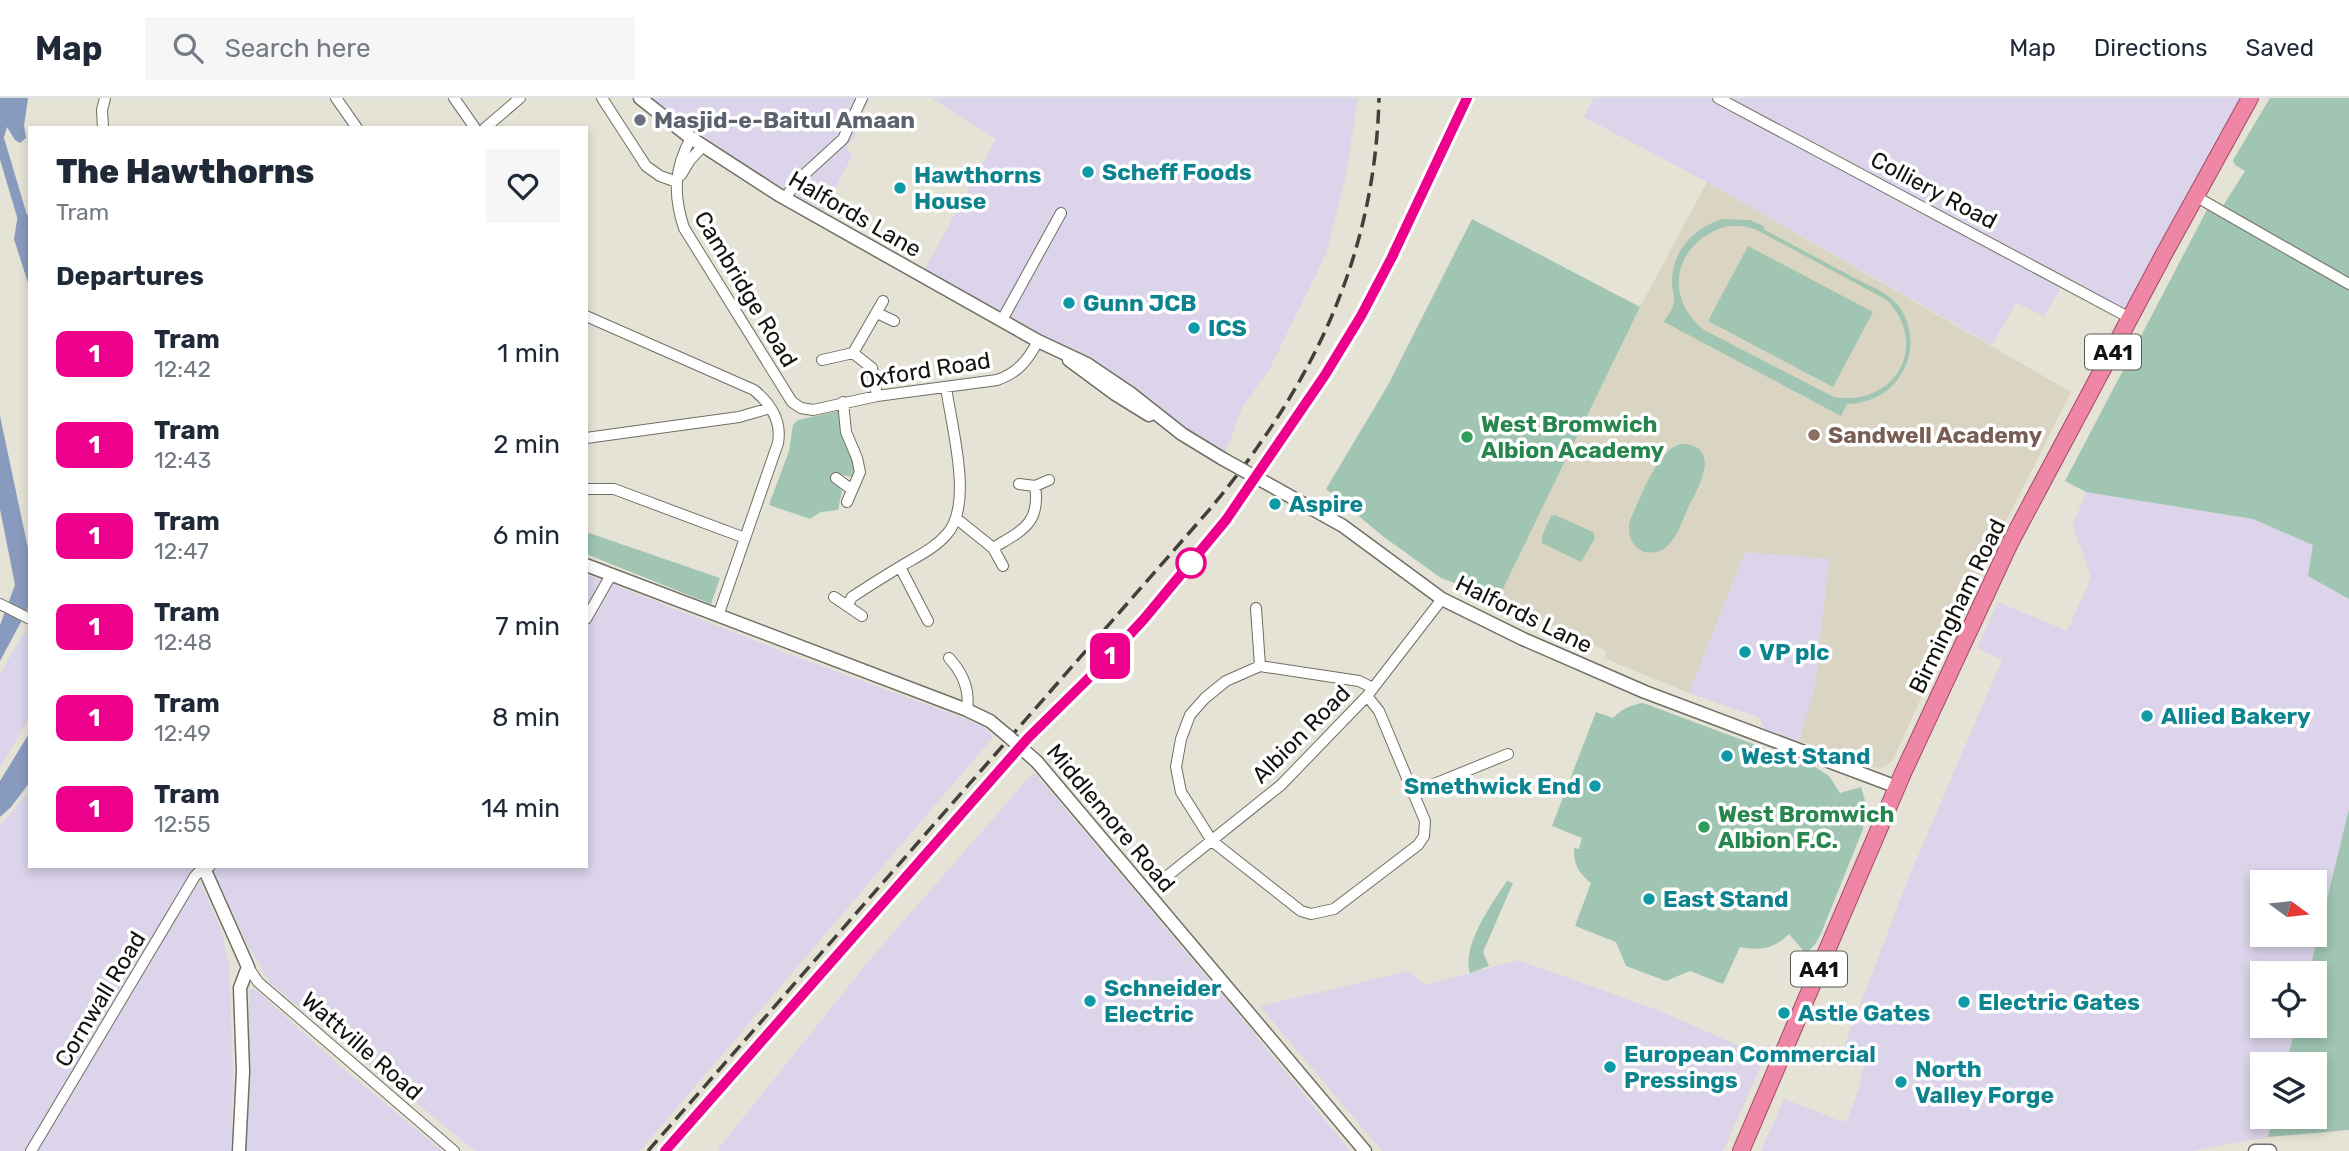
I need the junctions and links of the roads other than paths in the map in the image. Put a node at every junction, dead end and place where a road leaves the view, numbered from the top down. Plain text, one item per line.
1 (105, 98) edge
2 (336, 98) edge
3 (454, 98) edge
4 (520, 98) edge
5 (640, 98) edge
6 (862, 98) edge
7 (1718, 98) edge
8 (2250, 98) edge
9 (606, 100) edge
10 (102, 126) edge
11 (357, 126) edge
12 (474, 126) edge
13 (487, 126) edge
14 (691, 138) junction
15 (702, 146) junction
16 (677, 182) junction
17 (2195, 196) junction
18 (785, 199) junction
19 (1061, 213) dead end
20 (2349, 285) edge
21 (883, 301) dead end
22 (877, 313) junction
23 (588, 317) edge
24 (2130, 318) junction
25 (1002, 320) junction
26 (894, 321) dead end
27 (1038, 341) junction
28 (853, 354) junction
29 (822, 360) dead end
30 (946, 387) junction
31 (877, 396) junction
32 (843, 402) junction
33 (770, 408) junction
34 (801, 408) joint
35 (588, 438) edge
36 (836, 478) dead end
37 (1049, 480) dead end
38 (1018, 484) dead end
39 (1035, 486) junction
40 (588, 489) edge
41 (851, 489) junction
42 (846, 502) dead end
43 (957, 519) junction
44 (745, 538) junction
45 (993, 548) junction
46 (588, 566) edge
47 (1003, 566) dead end
48 (900, 567) junction
49 (611, 575) junction
50 (834, 597) dead end
51 (1442, 599) junction
52 (0, 604) edge
53 (847, 606) junction
54 (1256, 608) dead end
55 (588, 615) edge
56 (718, 616) junction
57 (862, 616) dead end
58 (28, 618) edge
59 (929, 621) dead end
60 (948, 658) dead end
61 (1260, 666) junction
62 (1370, 692) junction
63 (967, 710) junction
64 (1508, 754) dead end
65 (1897, 788) junction
66 (1412, 793) junction
67 (1212, 841) junction
68 (204, 868) edge
69 (205, 868) edge
70 (1166, 877) dead end
71 (248, 967) junction
72 (31, 1151) edge
73 (239, 1151) edge
74 (454, 1151) edge
75 (1365, 1151) edge
76 (1741, 1151) edge
77 (2255, 1151) edge
78 (2270, 1151) edge

1 - 10 street
2 - 11 street
3 - 12 street
4 - 13 street
5 - 14 street, Halfords Lane
6 - 18 street
7 - 24 street, Colliery Road
8 - 17 highway, Birmingham Road / A41
9 - 16 street
14 - 15 street, Halfords Lane
14 - 16 street, Cambridge Road
15 - 16 street
15 - 18 street, Halfords Lane
16 - 34 street, Cambridge Road
17 - 20 street
17 - 24 highway, Birmingham Road / A41
18 - 25 street, Halfords Lane
19 - 25 street
21 - 22 street
22 - 26 street
22 - 28 street
23 - 33 street
24 - 65 highway, Birmingham Road / A41
25 - 27 street, Halfords Lane
27 - 30 street, Oxford Road
27 - 51 street, Halfords Lane, bridge
28 - 29 street
28 - 31 street
30 - 31 street, Oxford Road
30 - 43 street
31 - 32 street, Oxford Road
32 - 34 street, Oxford Road
32 - 41 street
33 - 35 street
33 - 44 street
36 - 41 street
37 - 39 street
38 - 39 street
39 - 45 street
40 - 44 street
41 - 42 street
43 - 45 street
43 - 48 street
44 - 56 street
45 - 47 street
46 - 49 street, Middlemore Road
48 - 53 street
48 - 59 street
49 - 55 street
49 - 56 street, Middlemore Road
50 - 53 street
51 - 62 street, Albion Road
51 - 65 street, Halfords Lane
52 - 58 street
53 - 57 street
54 - 61 street
56 - 63 street, Middlemore Road
60 - 63 street
61 - 62 street
61 - 67 street
62 - 66 street
62 - 67 street, Albion Road
63 - 75 street, Middlemore Road, bridge
64 - 66 street
65 - 76 highway, Birmingham Road / A41
66 - 67 street
67 - 70 street, Albion Road
68 - 72 street, Cornwall Road
69 - 71 street
71 - 73 street
71 - 74 street, Wattville Road
77 - 78 street

